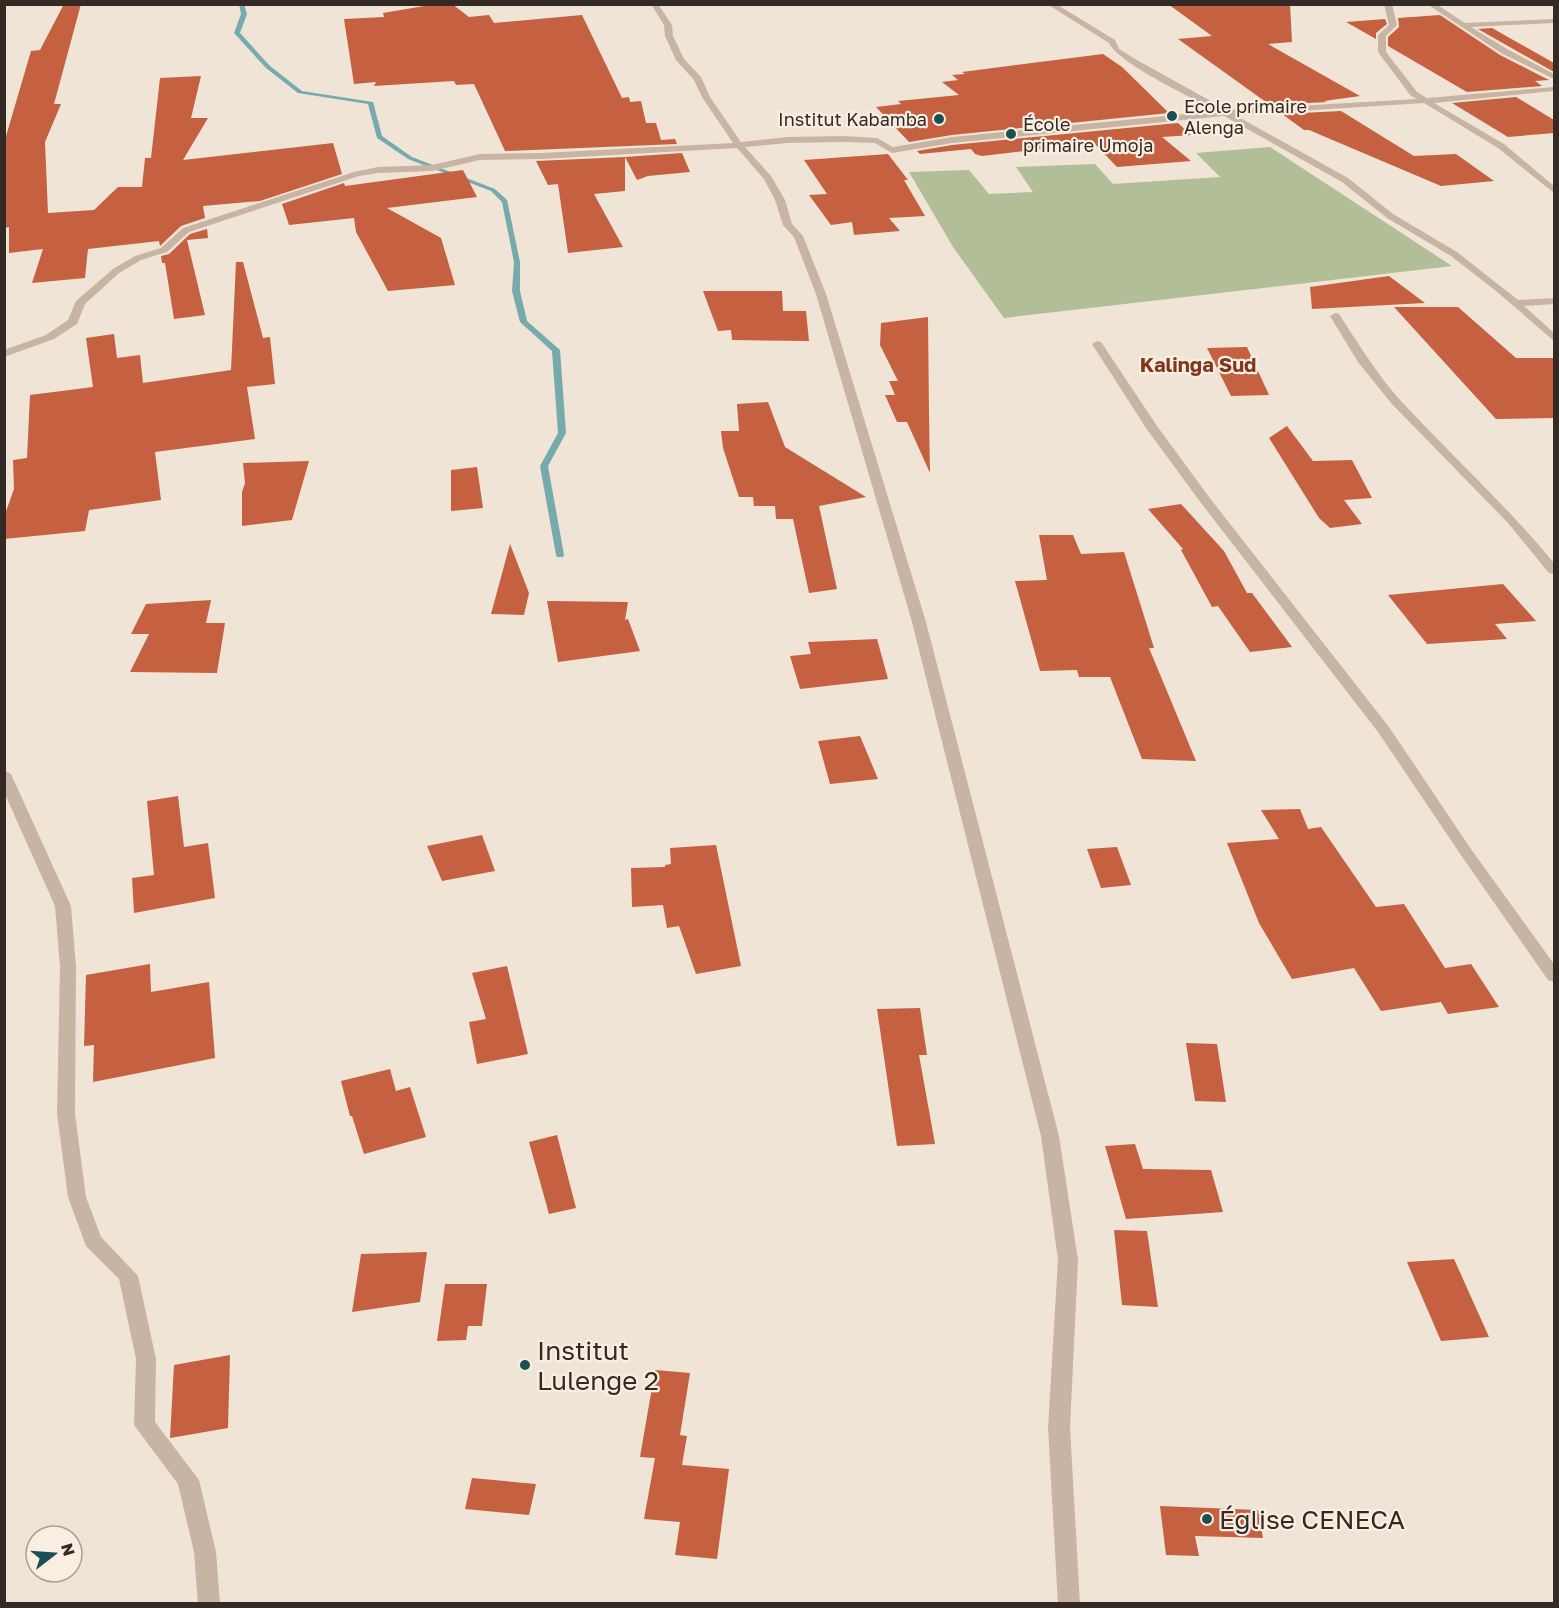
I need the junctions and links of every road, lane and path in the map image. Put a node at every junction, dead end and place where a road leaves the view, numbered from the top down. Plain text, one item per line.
1 (654, 4) edge
2 (1050, 4) edge
3 (1388, 4) edge
4 (1430, 4) edge
5 (1554, 21) edge
6 (1463, 25) junction
7 (1554, 77) edge
8 (1554, 89) edge
9 (1424, 101) junction
10 (1226, 113) junction
11 (739, 146) junction
12 (1554, 190) edge
13 (1554, 301) edge
14 (1516, 303) junction
15 (1335, 316) dead end
16 (1554, 338) edge
17 (1096, 344) dead end
18 (4, 354) edge
19 (1554, 570) edge
20 (4, 774) edge
21 (1554, 976) edge
22 (209, 1604) edge
23 (1069, 1604) edge

1 - 11 street
2 - 10 street
3 - 9 street
4 - 6 street
5 - 6 street
6 - 7 street
8 - 9 street
9 - 10 street
9 - 12 street
10 - 11 street
10 - 14 street
11 - 18 street
11 - 23 street
13 - 14 street
14 - 16 street
15 - 19 street
17 - 21 street
20 - 22 street

